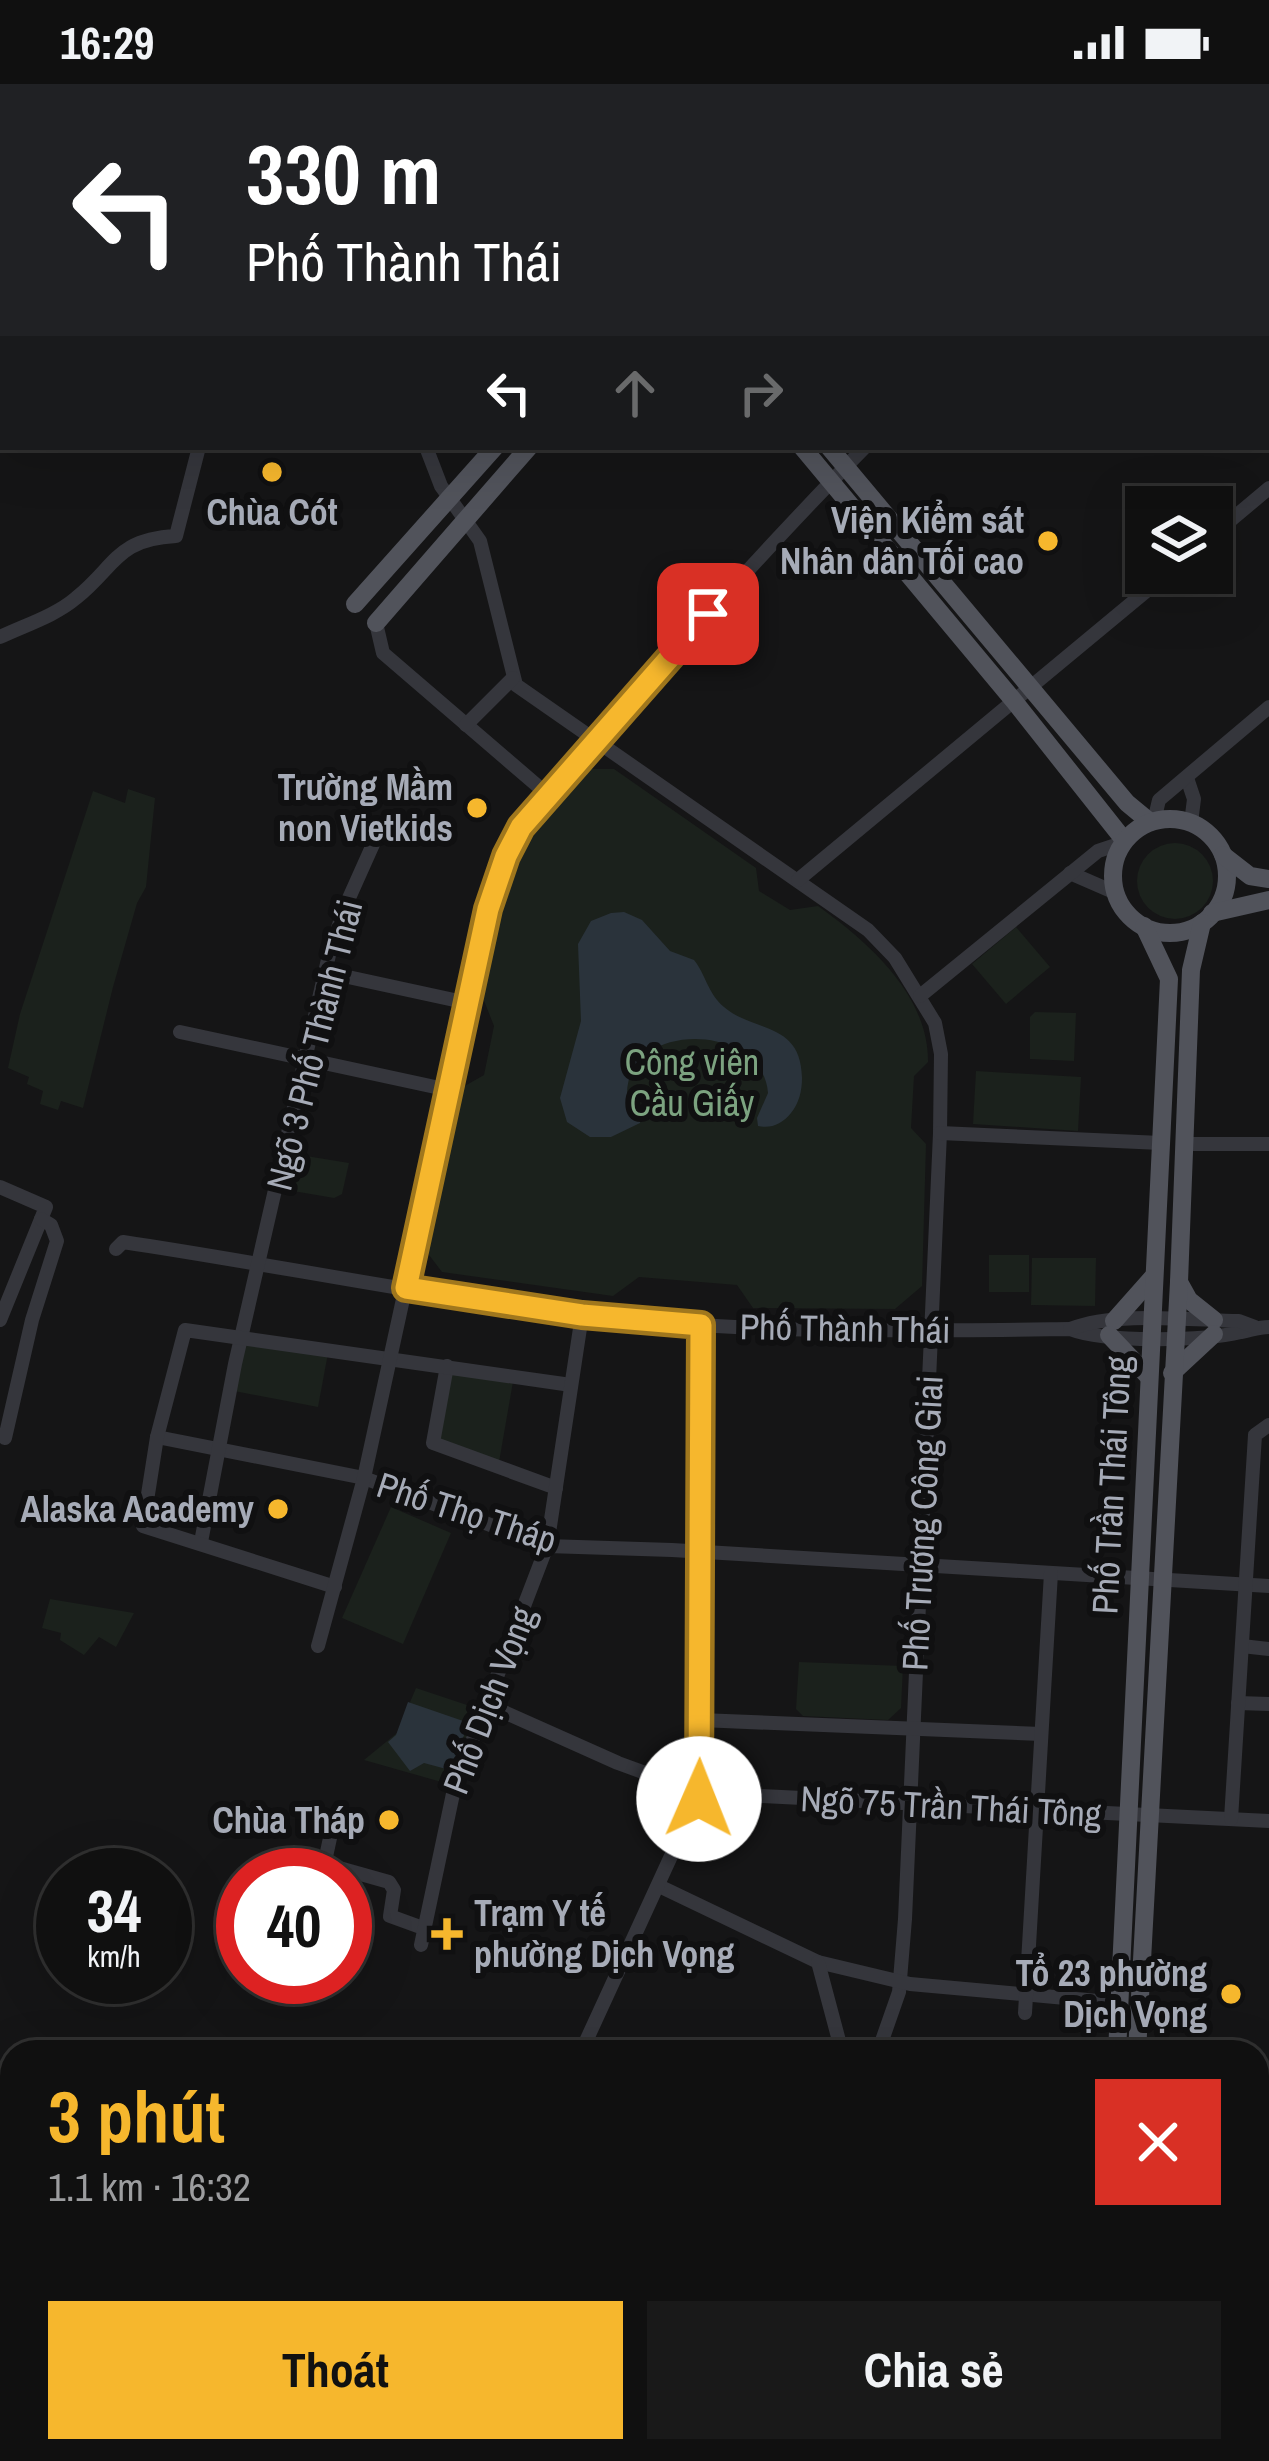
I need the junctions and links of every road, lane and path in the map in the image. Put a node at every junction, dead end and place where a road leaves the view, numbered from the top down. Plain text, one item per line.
1 (199, 450) edge
2 (427, 450) edge
3 (492, 450) edge
4 (526, 450) edge
5 (806, 450) edge
6 (830, 450) edge
7 (862, 450) edge
8 (838, 473) junction
9 (1269, 488) edge
10 (449, 499) junction
11 (467, 518) junction
12 (1233, 518) edge
13 (396, 558) junction
14 (417, 575) junction
15 (1143, 594) edge
16 (355, 604) dead end
17 (376, 623) joint
18 (0, 637) edge
19 (513, 678) junction
20 (1022, 694) junction
21 (1269, 707) edge
22 (466, 724) junction
23 (593, 742) junction
24 (1186, 778) junction
25 (547, 794) junction
26 (1127, 803) junction
27 (1108, 819) junction
28 (1152, 822) junction
29 (1191, 823) junction
30 (379, 830) dead end
31 (1123, 842) junction
32 (1223, 855) junction
33 (1070, 873) junction
34 (1269, 879) edge
35 (797, 880) junction
36 (1115, 892) junction
37 (1269, 900) edge
38 (1207, 918) junction
39 (1144, 926) junction
40 (1191, 970) junction
41 (325, 972) junction
42 (1167, 973) junction
43 (920, 996) junction
44 (468, 1003) junction
45 (179, 1032) dead end
46 (306, 1060) junction
47 (448, 1090) junction
48 (940, 1133) junction
49 (1161, 1143) junction
50 (1184, 1144) junction
51 (1269, 1144) edge
52 (0, 1187) edge
53 (44, 1213) junction
54 (120, 1245) dead end
55 (260, 1263) junction
56 (1153, 1277) junction
57 (1179, 1282) junction
58 (406, 1288) junction
59 (582, 1315) junction
60 (0, 1320) edge
61 (701, 1325) junction
62 (1214, 1327) junction
63 (1262, 1327) edge
64 (1111, 1328) junction
65 (1151, 1329) junction
66 (1175, 1329) junction
67 (931, 1330) junction
68 (242, 1337) junction
69 (392, 1356) junction
70 (447, 1366) junction
71 (1172, 1372) junction
72 (1149, 1377) junction
73 (571, 1385) junction
74 (1269, 1425) edge
75 (157, 1436) junction
76 (5, 1438) dead end
77 (219, 1446) junction
78 (364, 1478) junction
79 (556, 1488) junction
80 (1250, 1515) junction
81 (1269, 1515) edge
82 (201, 1542) junction
83 (547, 1546) junction
84 (700, 1553) junction
85 (919, 1565) junction
86 (1052, 1573) junction
87 (1140, 1577) junction
88 (1161, 1579) junction
89 (1245, 1584) junction
90 (1269, 1586) edge
91 (335, 1587) junction
92 (318, 1646) dead end
93 (1242, 1646) junction
94 (1269, 1649) edge
95 (1238, 1702) junction
96 (485, 1704) junction
97 (1269, 1704) edge
98 (700, 1720) junction
99 (912, 1730) junction
100 (1041, 1734) junction
101 (700, 1793) junction
102 (909, 1804) junction
103 (1037, 1810) junction
104 (1139, 1814) junction
105 (1231, 1819) junction
106 (1269, 1821) edge
107 (330, 1838) dead end
108 (328, 1848) edge
109 (372, 1880) edge
110 (659, 1886) junction
111 (423, 1928) junction
112 (421, 1945) dead end
113 (818, 1962) junction
114 (900, 1982) junction
115 (1026, 1994) junction
116 (1130, 2004) junction
117 (1025, 2014) dead end
118 (587, 2040) edge
119 (839, 2040) edge
120 (882, 2040) edge
121 (1120, 2040) edge
122 (1135, 2040) edge

1 - 18 street
2 - 10 street
3 - 10 main road
4 - 11 main road
5 - 8 main road
6 - 8 main road
7 - 8 street
8 - 20 main road
8 - 23 street
9 - 12 street
10 - 11 street
10 - 13 main road
11 - 14 main road
11 - 19 street
13 - 14 main road
13 - 16 main road
14 - 17 main road
15 - 20 street
17 - 22 street
19 - 22 street
19 - 23 street, Phố Trương Công Giai
20 - 26 main road
20 - 27 main road
20 - 35 street
21 - 24 street
22 - 25 street
23 - 25 street
23 - 35 street, Phố Trương Công Giai
24 - 28 street
24 - 29 street
25 - 44 street
26 - 27 main road
26 - 28 main road
27 - 31 main road
28 - 29 main road
28 - 31 main road
29 - 32 main road
30 - 41 street, Ngõ 3 Phố Thành Thái
31 - 33 street
31 - 36 main road
32 - 34 main road
32 - 38 main road
33 - 36 street
33 - 43 street
35 - 43 street, Phố Trương Công Giai
36 - 39 main road
37 - 38 main road
38 - 39 main road
38 - 40 main road, Phố Trần Thái Tông
39 - 42 main road, Phố Trần Thái Tông
40 - 42 main road
40 - 50 main road, Phố Trần Thái Tông
41 - 44 street
41 - 46 street, Ngõ 3 Phố Thành Thái
42 - 49 main road, Phố Trần Thái Tông
43 - 48 street, Phố Trương Công Giai
44 - 47 street
45 - 46 street
46 - 47 street
46 - 55 street, Ngõ 3 Phố Thành Thái
47 - 58 street
48 - 49 street
48 - 67 street, Phố Trương Công Giai
49 - 56 main road, Phố Trần Thái Tông
50 - 51 street
50 - 57 main road, Phố Trần Thái Tông
52 - 53 street
53 - 60 street
53 - 76 street
54 - 55 street, Phố Thành Thái
55 - 58 street, Phố Thành Thái
55 - 68 street, Ngõ 3 Phố Thành Thái
56 - 64 main road
56 - 65 main road, Phố Trần Thái Tông
57 - 62 main road
57 - 66 main road, Phố Trần Thái Tông
58 - 59 street, Phố Thành Thái
58 - 69 street
59 - 61 street, Phố Thành Thái
59 - 73 street, Phố Dịch Vọng
61 - 67 street, Phố Thành Thái
61 - 84 street
62 - 63 street, Phố Thành Thái
62 - 66 street, Phố Thành Thái
62 - 71 main road
64 - 65 street, Phố Thành Thái
64 - 67 street, Phố Thành Thái
64 - 72 main road
65 - 66 street, Phố Thành Thái
65 - 72 main road, Phố Trần Thái Tông
66 - 71 main road, Phố Trần Thái Tông
67 - 85 street, Phố Trương Công Giai
68 - 69 street
68 - 75 street
68 - 77 street, Ngõ 3 Phố Thành Thái
69 - 70 street
69 - 78 street
70 - 73 street
70 - 79 street
71 - 88 main road, Phố Trần Thái Tông
72 - 87 main road, Phố Trần Thái Tông
73 - 79 street, Phố Dịch Vọng
74 - 80 street
75 - 77 street, Phố Thọ Tháp
75 - 82 street
77 - 78 street, Phố Thọ Tháp
77 - 82 street, Ngõ 3 Phố Thành Thái
78 - 83 street, Phố Thọ Tháp
78 - 91 street
79 - 83 street, Phố Dịch Vọng
80 - 81 street
80 - 89 street
82 - 91 street
83 - 84 street, Phố Thọ Tháp
83 - 96 street, Phố Dịch Vọng
84 - 85 street, Phố Thọ Tháp
84 - 98 street
85 - 86 street, Phố Thọ Tháp
85 - 99 street, Phố Trương Công Giai
86 - 87 street, Phố Thọ Tháp
86 - 100 street
87 - 88 street, Phố Thọ Tháp
87 - 104 main road, Phố Trần Thái Tông
88 - 89 street, Phố Thọ Tháp
88 - 104 main road, Phố Trần Thái Tông
89 - 90 street, Phố Thọ Tháp
89 - 93 street
91 - 92 street
93 - 94 street
93 - 95 street
95 - 97 street
95 - 105 street
96 - 101 street, Ngõ 75 Trần Thái Tông
96 - 111 street, Phố Dịch Vọng
98 - 99 street
98 - 101 street
99 - 100 street
99 - 102 street, Phố Trương Công Giai
100 - 103 street
101 - 102 street, Ngõ 75 Trần Thái Tông
101 - 110 street
102 - 103 street, Ngõ 75 Trần Thái Tông
102 - 114 street, Phố Trương Công Giai
103 - 104 street, Ngõ 75 Trần Thái Tông
103 - 115 street
104 - 105 street, Ngõ 75 Trần Thái Tông
104 - 116 main road, Phố Trần Thái Tông
105 - 106 street, Ngõ 75 Trần Thái Tông
107 - 108 street
109 - 111 street
110 - 113 street
110 - 118 street
111 - 112 street, Phố Dịch Vọng
113 - 114 street
113 - 119 street
114 - 115 street
114 - 120 street, Phố Trương Công Giai
115 - 116 street
115 - 117 street
116 - 121 main road, Phố Trần Thái Tông
116 - 122 main road, Phố Trần Thái Tông

